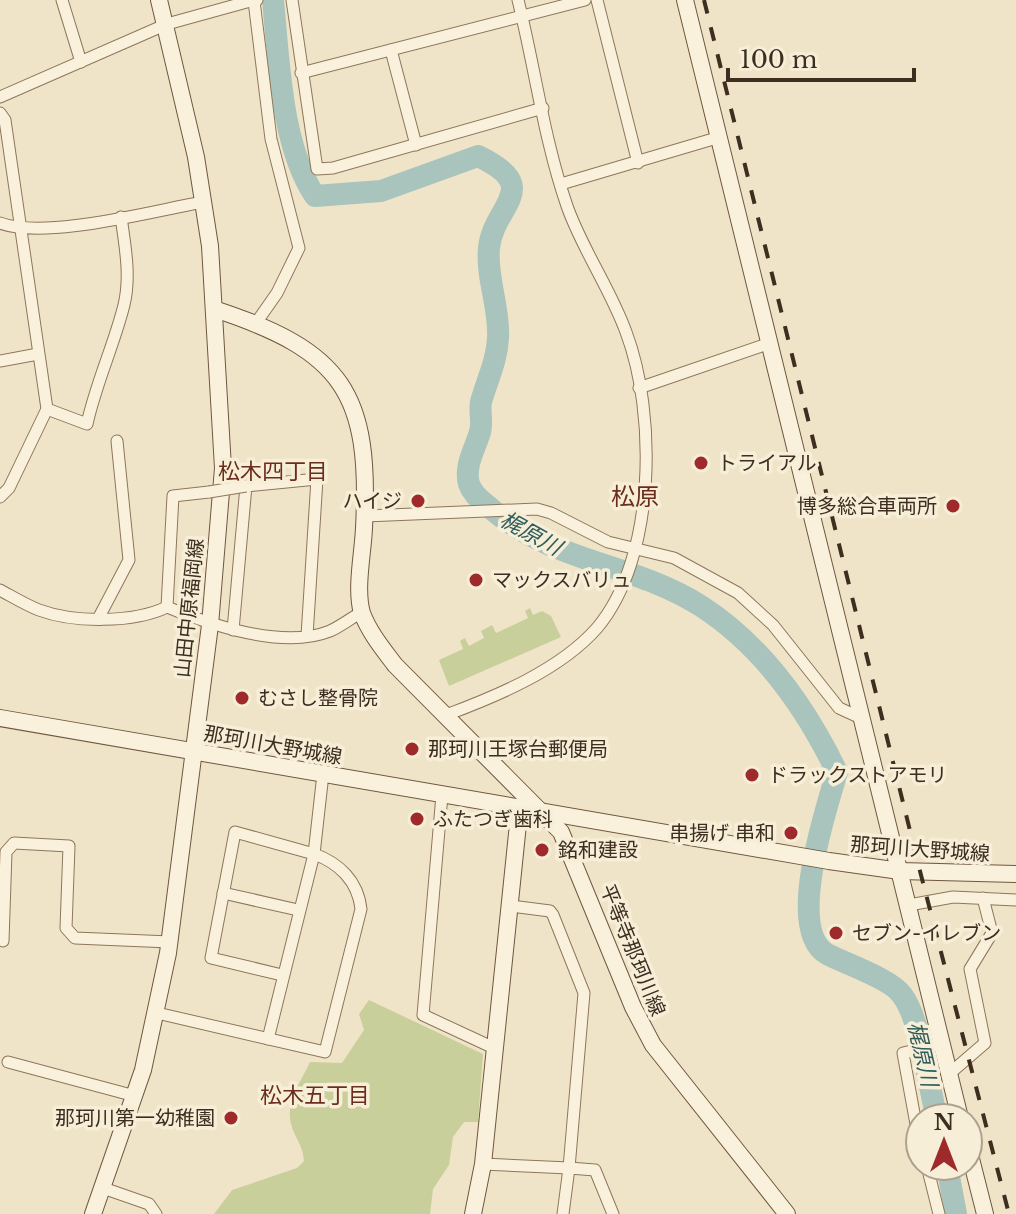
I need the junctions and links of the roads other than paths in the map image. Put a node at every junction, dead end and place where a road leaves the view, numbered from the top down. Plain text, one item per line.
1 (62, 0) edge
2 (159, 0) edge
3 (255, 0) edge
4 (292, 0) edge
5 (518, 0) edge
6 (585, 0) edge
7 (597, 0) edge
8 (685, 0) edge
9 (522, 16) junction
10 (167, 24) junction
11 (391, 50) junction
12 (81, 62) junction
13 (301, 73) junction
14 (0, 97) edge
15 (543, 108) junction
16 (0, 113) edge
17 (720, 137) junction
18 (416, 145) junction
19 (638, 163) junction
20 (561, 184) junction
21 (203, 202) junction
22 (121, 217) junction
23 (0, 223) edge
24 (20, 230) junction
25 (214, 309) junction
26 (256, 323) junction
27 (770, 343) junction
28 (38, 354) junction
29 (0, 361) edge
30 (639, 388) junction
31 (47, 409) junction
32 (117, 441) dead end
33 (246, 486) junction
34 (0, 497) edge
35 (365, 516) junction
36 (633, 550) junction
37 (0, 590) edge
38 (167, 607) junction
39 (362, 612) junction
40 (98, 619) junction
41 (210, 625) junction
42 (233, 630) junction
43 (307, 636) junction
44 (446, 715) junction
45 (0, 718) edge
46 (863, 719) junction
47 (191, 752) junction
48 (323, 774) junction
49 (442, 795) junction
50 (539, 810) junction
51 (314, 854) junction
52 (900, 871) junction
53 (1016, 874) edge
54 (223, 893) junction
55 (983, 898) junction
56 (1016, 900) edge
57 (909, 905) junction
58 (511, 906) junction
59 (298, 910) junction
60 (3, 941) dead end
61 (170, 942) junction
62 (282, 975) junction
63 (157, 1013) junction
64 (268, 1039) junction
65 (941, 1044) junction
66 (494, 1048) junction
67 (8, 1062) dead end
68 (949, 1074) junction
69 (135, 1096) junction
70 (912, 1102) edge
71 (956, 1102) edge
72 (483, 1164) junction
73 (569, 1168) junction
74 (931, 1182) edge
75 (977, 1182) edge
76 (103, 1188) junction
77 (93, 1214) edge
78 (156, 1214) edge
79 (473, 1214) edge
80 (563, 1214) edge
81 (613, 1214) edge
82 (787, 1214) edge
83 (939, 1214) edge
84 (985, 1214) edge

1 - 12 street
2 - 10 main road, 山田中原福岡線
3 - 10 street
3 - 26 street
4 - 13 street
5 - 9 street
6 - 9 street
7 - 19 street
8 - 17 main road
9 - 11 street
9 - 15 street
10 - 12 street
10 - 21 main road, 山田中原福岡線
11 - 13 street
11 - 18 street
12 - 14 street
13 - 18 street
15 - 18 street
15 - 20 street
16 - 24 street
17 - 19 street
17 - 27 main road
19 - 20 street
20 - 30 street
21 - 22 street
21 - 25 main road, 山田中原福岡線
22 - 24 street
22 - 31 street
23 - 24 street
24 - 28 street
25 - 26 main road
25 - 41 main road, 山田中原福岡線
26 - 35 main road
27 - 30 street
27 - 46 main road
28 - 29 street
28 - 31 street
30 - 36 street
31 - 34 street
32 - 40 street
33 - 38 street, bridge
33 - 42 street
33 - 43 street
35 - 36 street
35 - 39 main road
36 - 44 street
36 - 46 street
37 - 40 street
38 - 40 street
38 - 41 street
39 - 43 street
39 - 44 main road
41 - 42 street
41 - 47 main road, 山田中原福岡線
42 - 43 street
44 - 50 main road
45 - 47 main road, 那珂川大野城線
46 - 52 main road
47 - 48 main road, 那珂川大野城線
47 - 61 main road, 山田中原福岡線
48 - 49 main road, 那珂川大野城線
48 - 51 street
49 - 50 main road, 那珂川大野城線
49 - 66 street
50 - 52 main road, 那珂川大野城線
50 - 58 main road
50 - 82 main road, 平等寺那珂川線
51 - 54 street
51 - 59 street
51 - 64 street
52 - 53 main road, 那珂川大野城線
52 - 57 main road
54 - 59 street
54 - 62 street
55 - 56 street
55 - 57 street
55 - 68 street
57 - 65 main road
58 - 66 main road
58 - 73 street
59 - 62 street
60 - 61 street
61 - 63 main road, 山田中原福岡線
62 - 64 street
63 - 64 street
63 - 69 main road, 山田中原福岡線
65 - 68 main road
65 - 70 street
66 - 72 main road
67 - 69 street
68 - 71 main road
69 - 76 main road, 山田中原福岡線
72 - 73 street
72 - 79 main road
73 - 80 street
73 - 81 street
74 - 83 street
75 - 84 main road
76 - 77 main road, 山田中原福岡線
76 - 78 street

